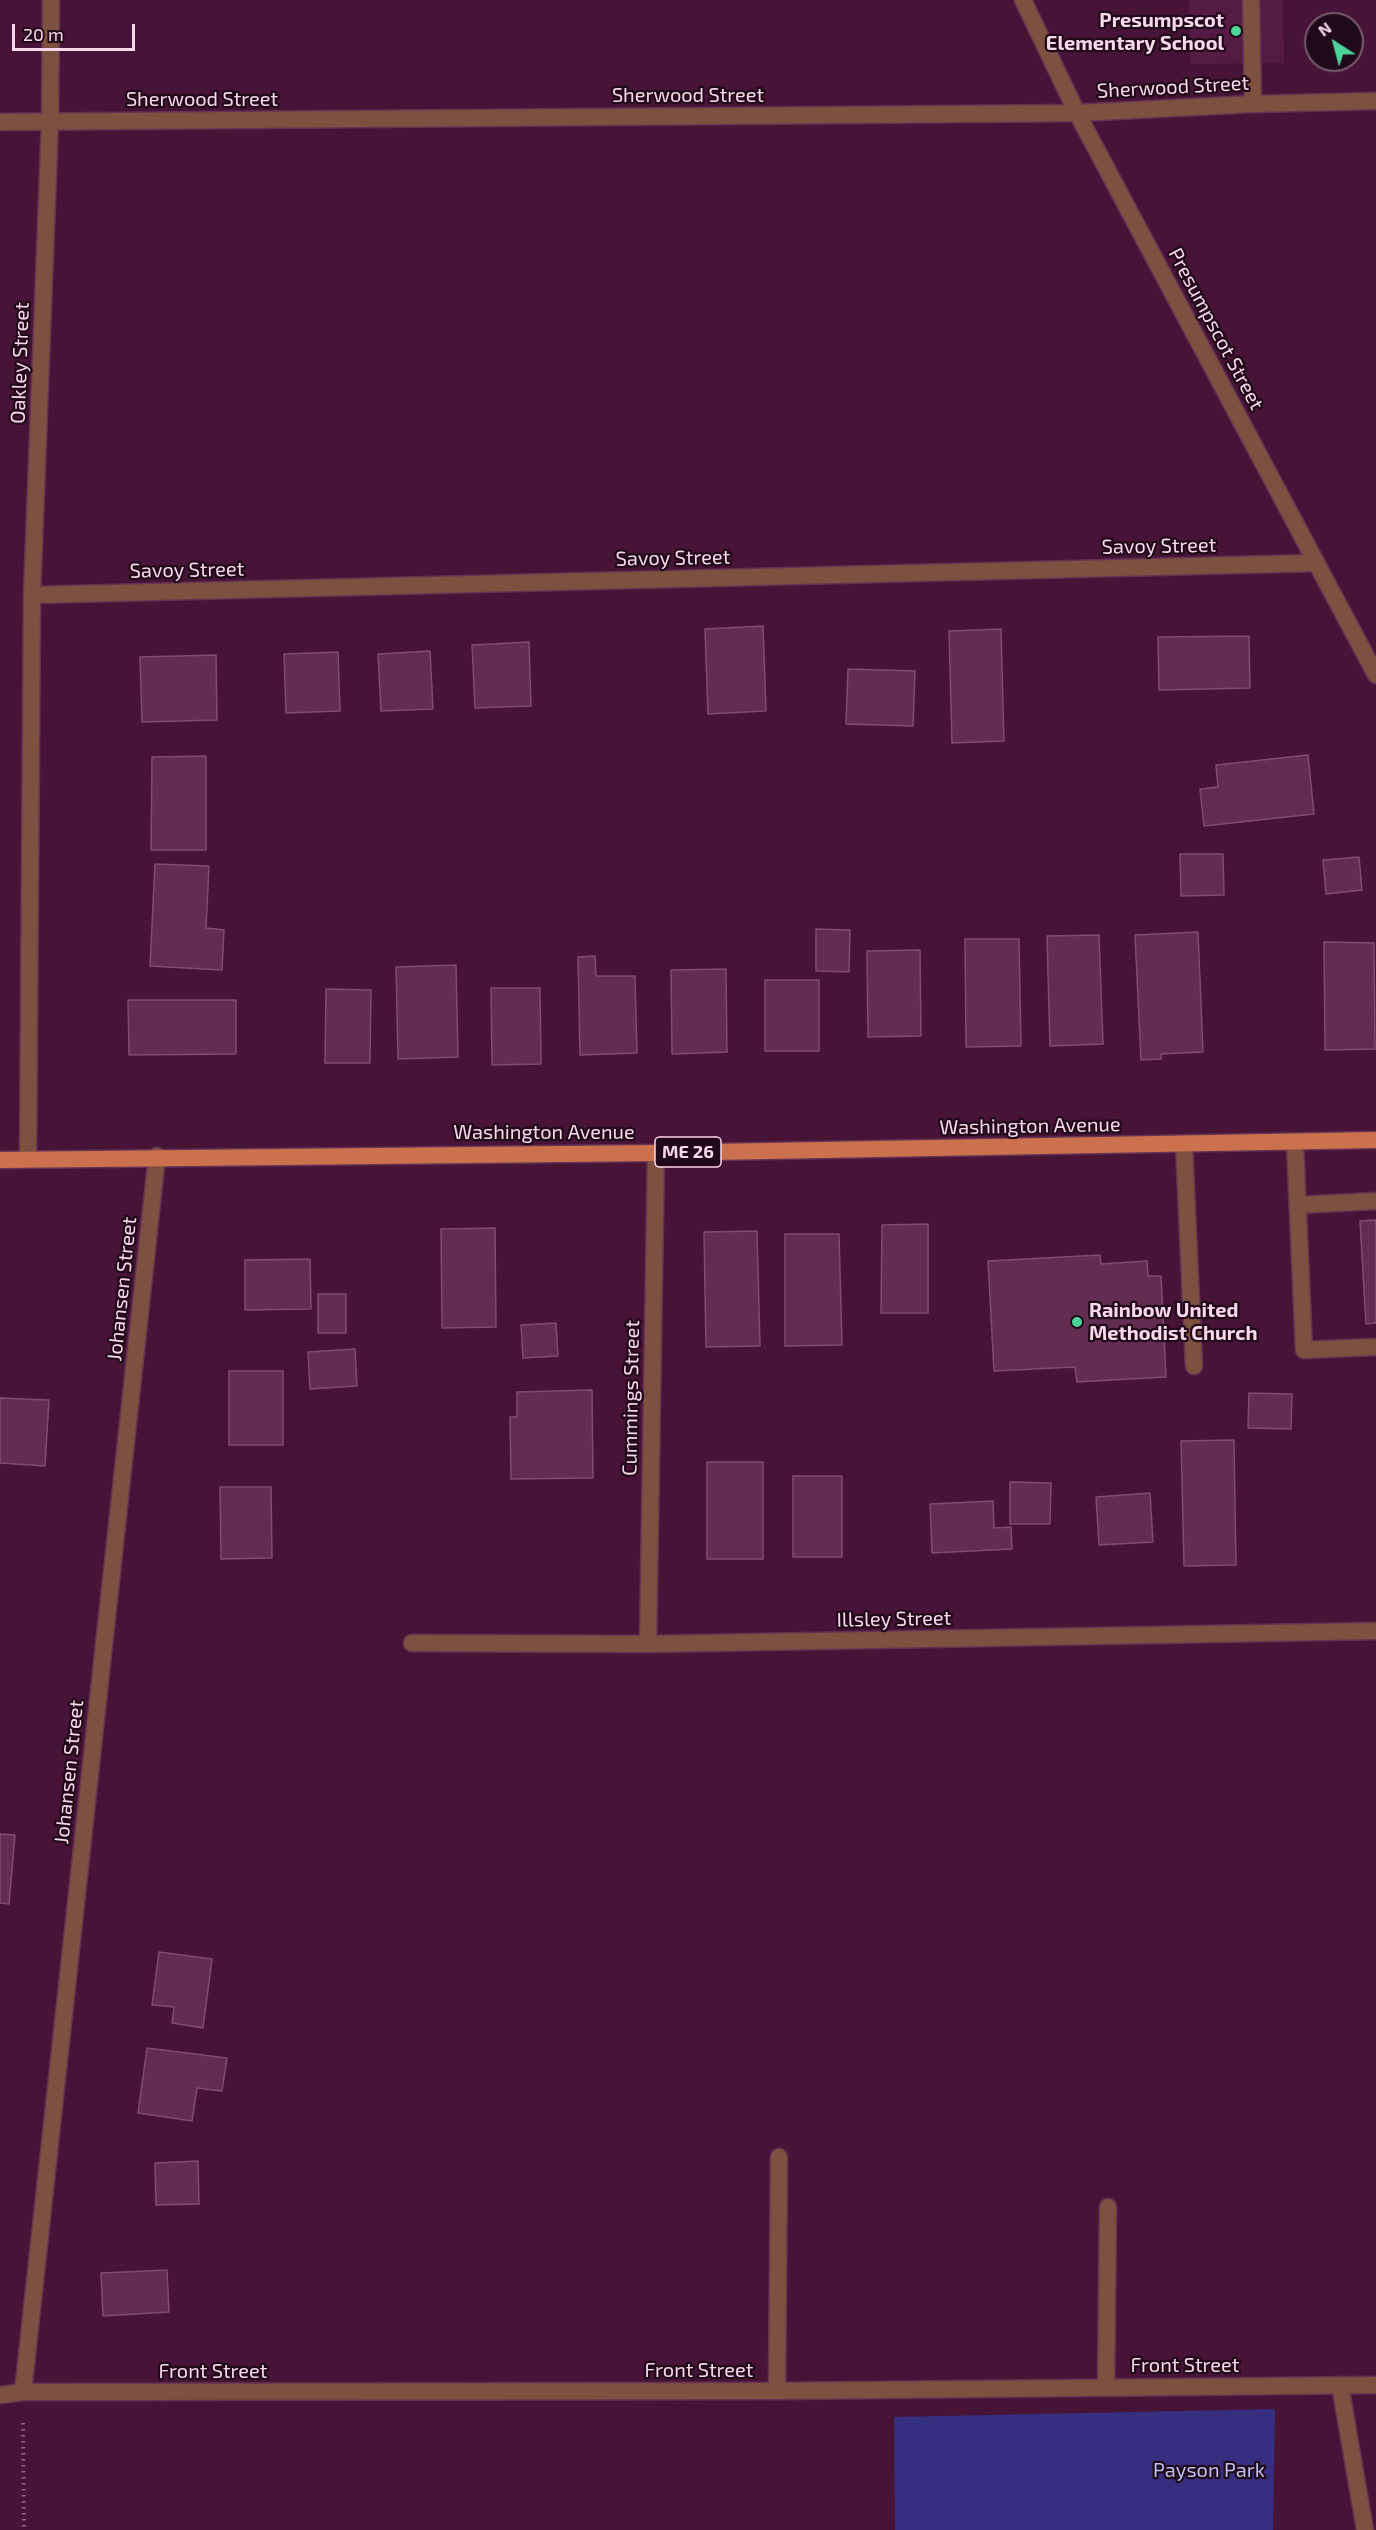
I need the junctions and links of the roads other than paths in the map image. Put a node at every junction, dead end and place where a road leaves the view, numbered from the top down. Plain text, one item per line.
1 (51, 0) edge
2 (1023, 0) edge
3 (1251, 0) edge
4 (1376, 101) edge
5 (1253, 104) junction
6 (1077, 113) junction
7 (50, 121) junction
8 (0, 122) edge
9 (1316, 563) junction
10 (32, 595) junction
11 (1376, 675) edge
12 (1376, 1140) edge
13 (1295, 1143) junction
14 (1184, 1144) junction
15 (656, 1153) junction
16 (157, 1156) junction
17 (28, 1159) junction
18 (0, 1160) edge
19 (1376, 1201) edge
20 (1298, 1205) junction
21 (1374, 1347) dead end
22 (1194, 1366) dead end
23 (1376, 1631) edge
24 (412, 1643) dead end
25 (648, 1644) junction
26 (779, 2157) dead end
27 (1108, 2206) dead end
28 (1340, 2385) junction
29 (1376, 2385) edge
30 (1106, 2386) junction
31 (777, 2391) junction
32 (23, 2392) junction
33 (0, 2395) edge
34 (1365, 2530) edge

1 - 7 street, Oakley Street
2 - 6 street, Presumpscot Street
3 - 5 street
4 - 5 street, Sherwood Street
5 - 6 street, Sherwood Street
6 - 7 street, Sherwood Street
6 - 9 street, Presumpscot Street
7 - 8 street, Sherwood Street
7 - 10 street, Oakley Street
9 - 10 street, Savoy Street
9 - 11 street, Presumpscot Street
10 - 17 street, Oakley Street
12 - 13 main road, Washington Avenue / ME 26
13 - 14 main road, Washington Avenue / ME 26
13 - 20 street
14 - 15 main road, Washington Avenue / ME 26
14 - 22 street
15 - 16 main road, Washington Avenue / ME 26
15 - 25 street, Cummings Street
16 - 17 main road, Washington Avenue / ME 26
16 - 32 street, Johansen Street
17 - 18 main road, Washington Avenue / ME 26
19 - 20 street
20 - 21 street
23 - 25 street, Illsley Street
24 - 25 street, Illsley Street
26 - 31 street
27 - 30 street
28 - 29 street, Front Street
28 - 30 street, Front Street
28 - 34 street
30 - 31 street, Front Street
31 - 32 street, Front Street
32 - 33 street, Front Street

